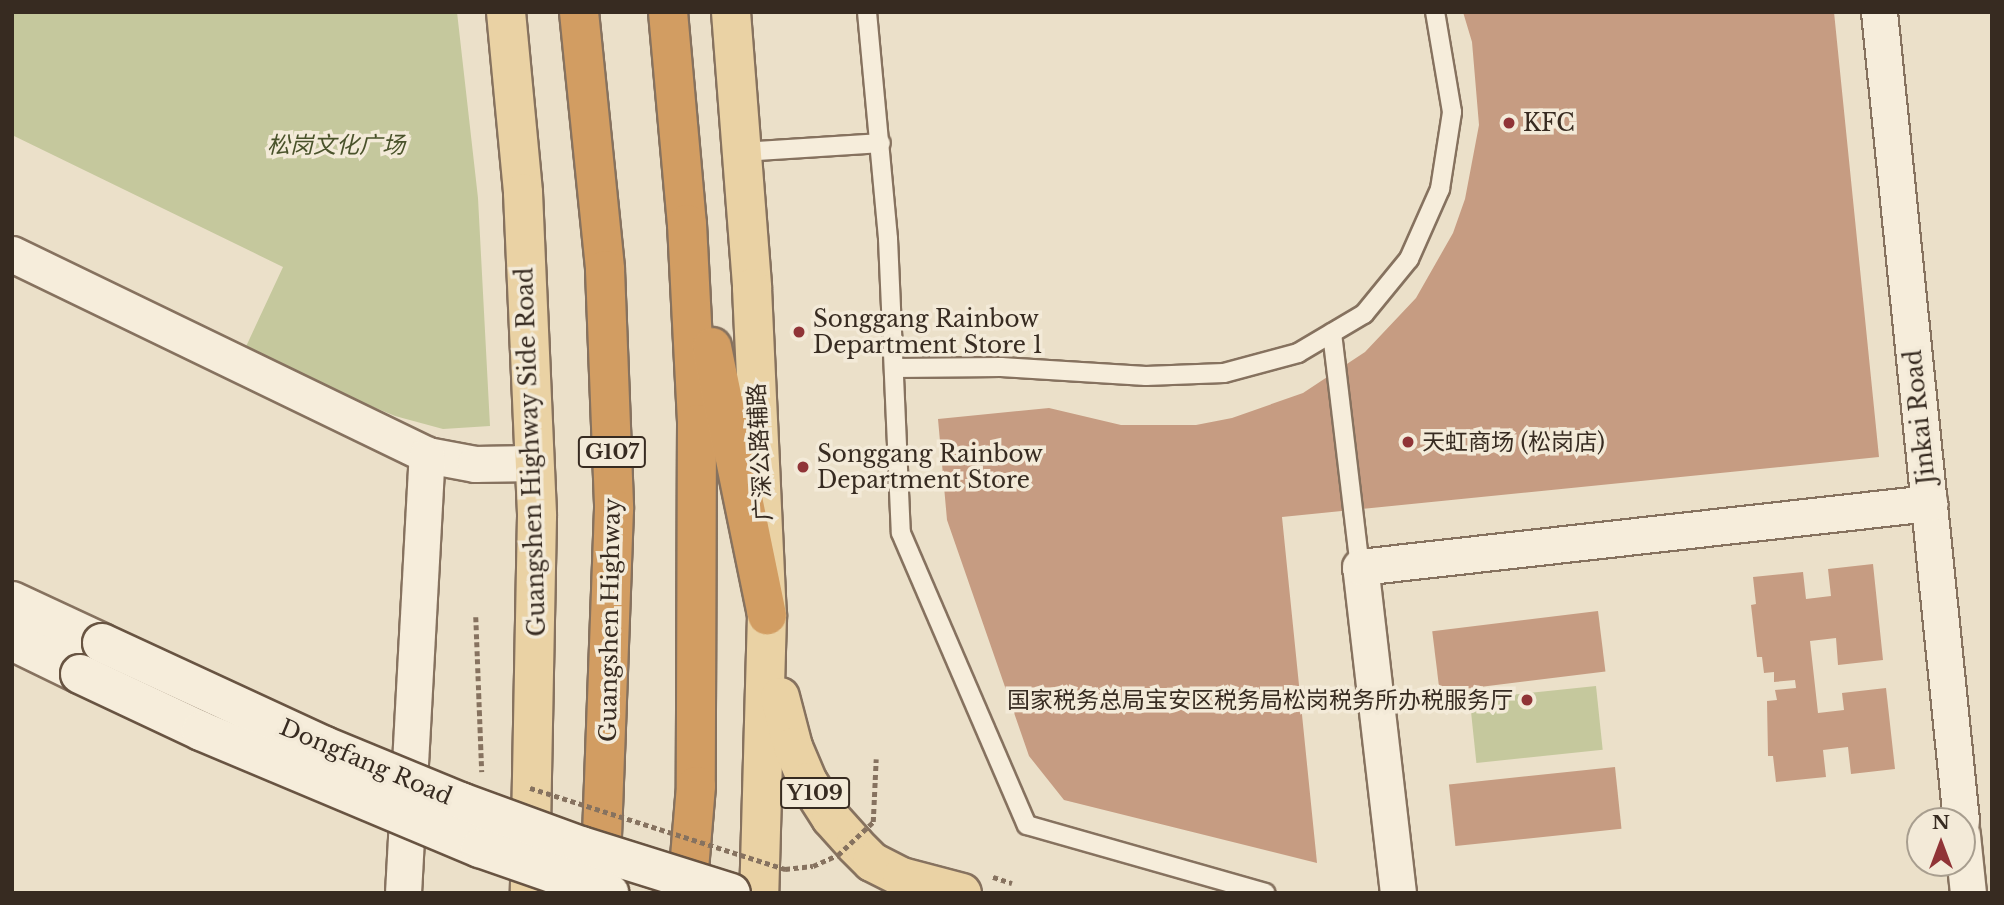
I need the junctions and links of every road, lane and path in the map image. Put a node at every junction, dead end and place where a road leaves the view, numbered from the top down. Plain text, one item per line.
1 (506, 12) edge
2 (559, 12) edge
3 (579, 12) edge
4 (731, 12) edge
5 (867, 12) edge
6 (1435, 12) edge
7 (1879, 12) edge
8 (670, 16) edge
9 (590, 106) junction
10 (881, 143) junction
11 (743, 152) junction
12 (687, 224) junction
13 (12, 254) edge
14 (1332, 333) junction
15 (894, 369) junction
16 (427, 456) junction
17 (535, 463) junction
18 (1929, 503) junction
19 (1360, 567) junction
20 (12, 601) edge
21 (767, 615) junction
22 (476, 617) dead end
23 (12, 641) edge
24 (876, 759) dead end
25 (492, 775) dead end
26 (519, 784) dead end
27 (1960, 807) edge
28 (900, 885) edge
29 (403, 893) edge
30 (530, 893) edge
31 (600, 893) edge
32 (609, 893) edge
33 (687, 893) edge
34 (732, 893) edge
35 (759, 893) edge
36 (962, 893) edge
37 (1265, 893) edge
38 (1398, 893) edge

1 - 17 main road, Guangshen Highway Side Road
2 - 9 highway
3 - 9 highway, Guangshen Highway / G107
4 - 11 main road, 广深公路辅路
5 - 10 lane
6 - 14 lane
7 - 18 street, Jinkai Road
8 - 12 highway
9 - 31 highway, Guangshen Highway / G107
10 - 11 lane
10 - 15 lane
11 - 21 main road, 广深公路辅路
12 - 21 highway
12 - 33 highway
13 - 16 street
14 - 15 lane
14 - 19 lane
15 - 37 lane
16 - 17 street
16 - 29 street
17 - 30 main road, Guangshen Highway Side Road
18 - 19 street
18 - 27 street, Jinkai Road
19 - 38 street
20 - 34 street, Dongfang Road, bridge
21 - 28 main road, Y109
21 - 35 main road, 广深公路辅路
22 - 25 path, bridge
23 - 32 street, Dongfang Road, bridge
24 - 26 path, bridge
28 - 36 main road, Y109

